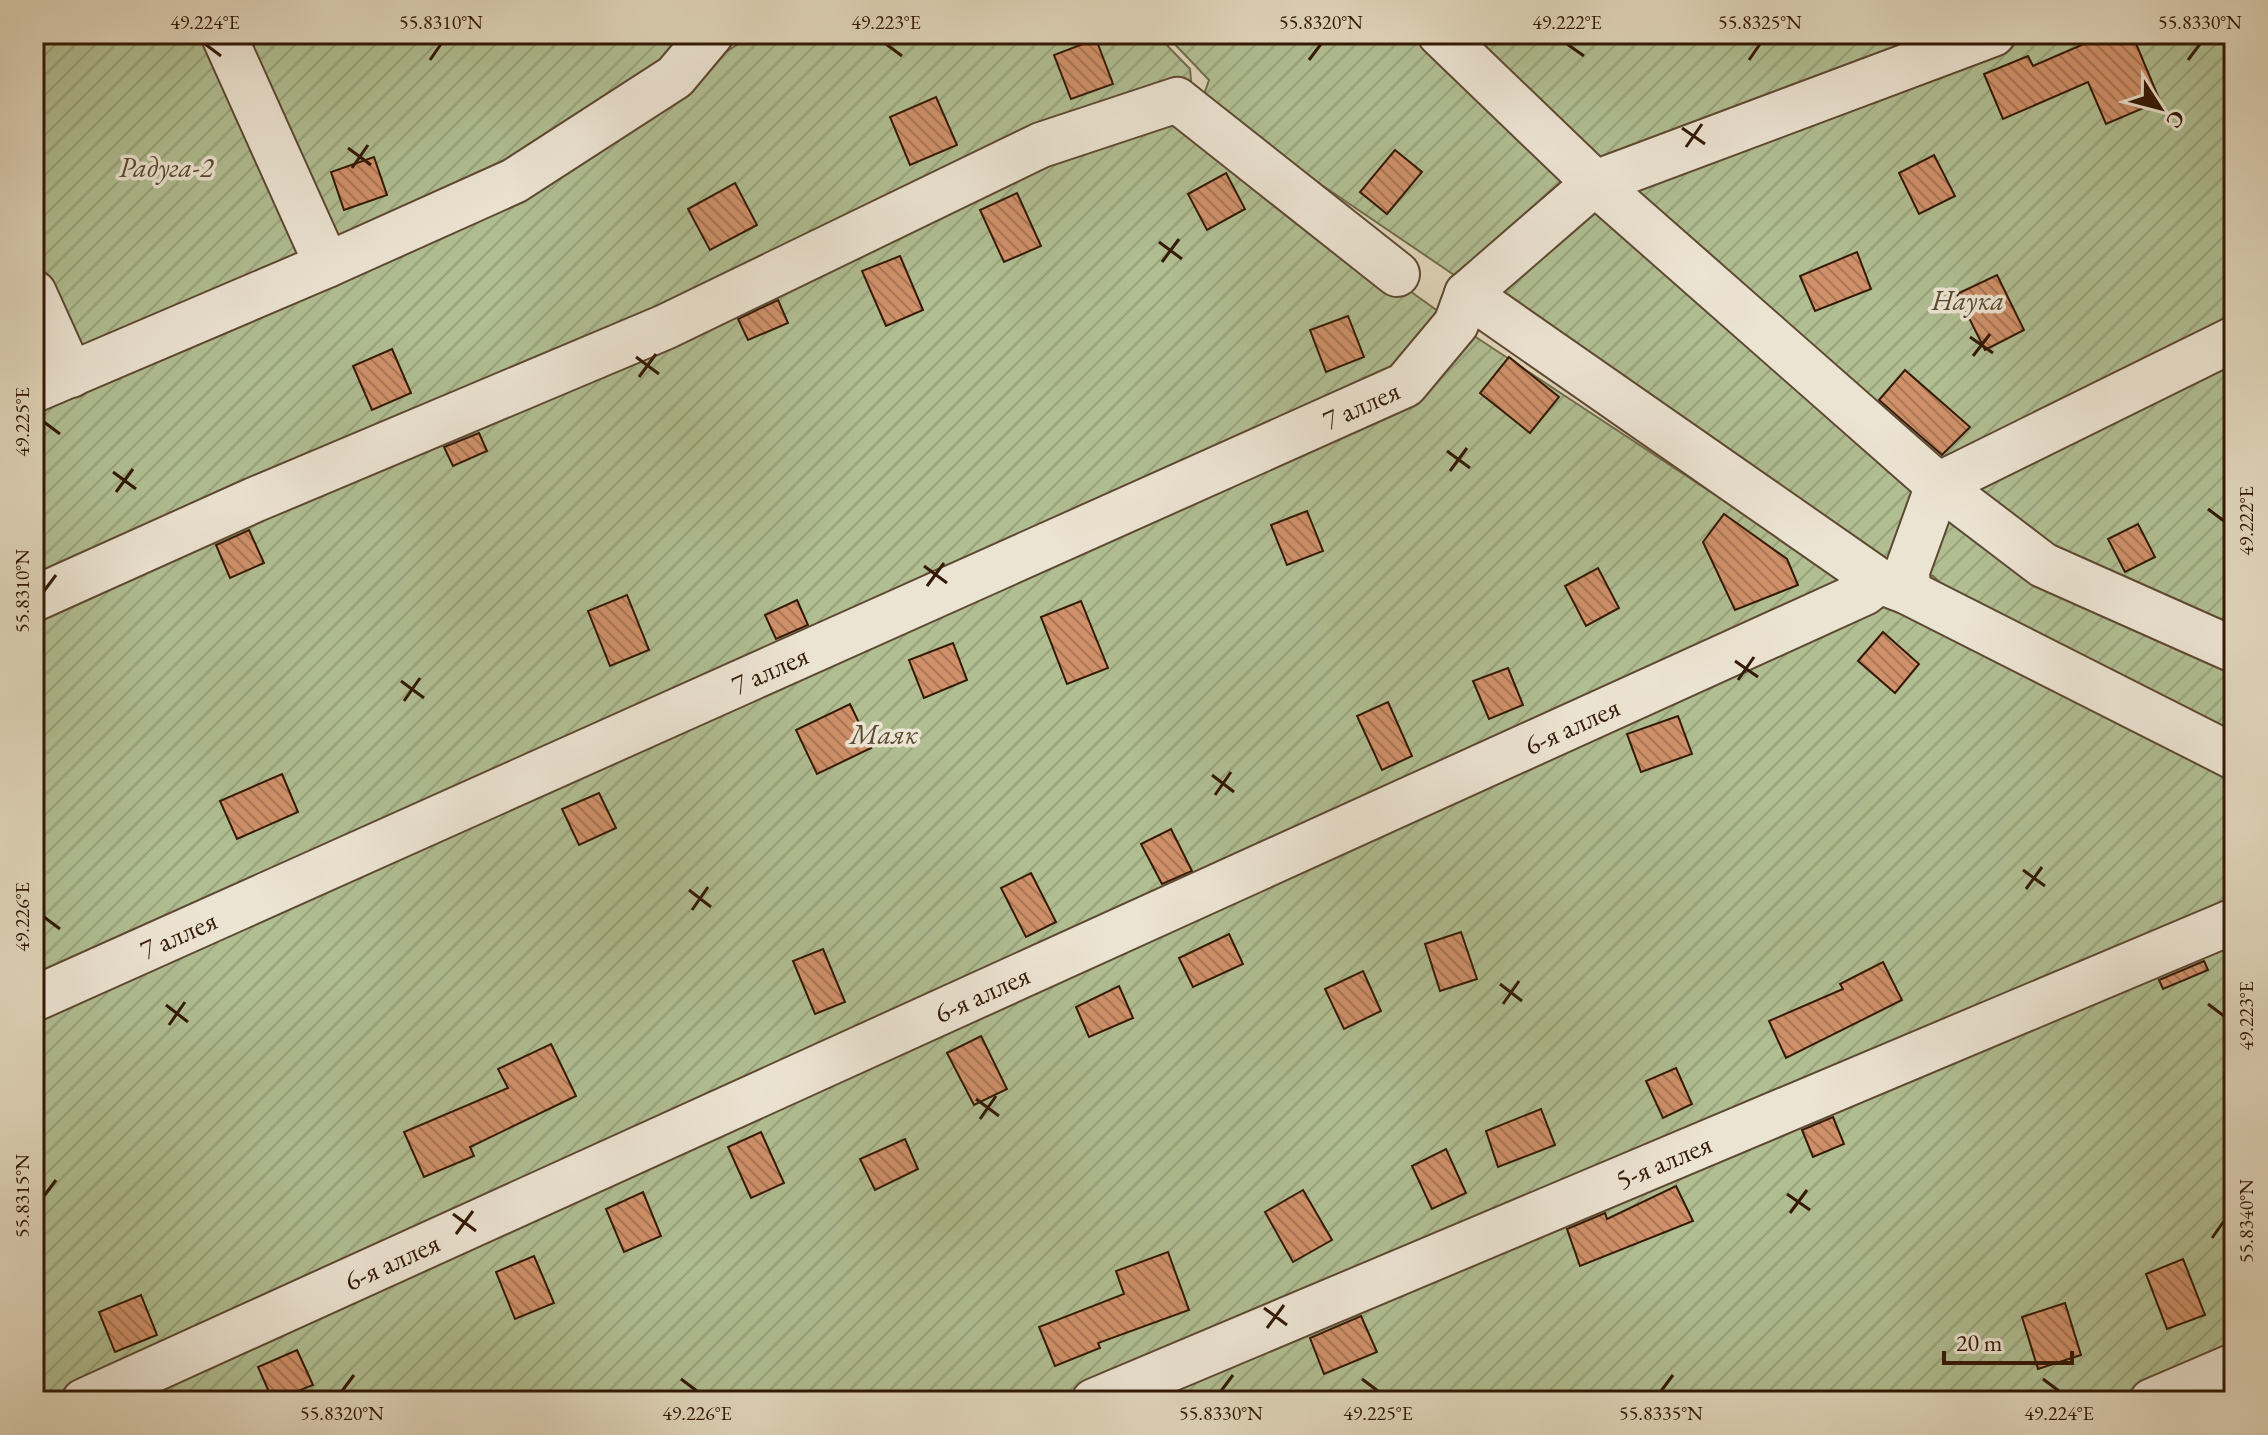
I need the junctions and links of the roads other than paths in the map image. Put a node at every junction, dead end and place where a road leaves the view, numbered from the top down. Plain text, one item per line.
1 (223, 34) edge
2 (711, 34) edge
3 (1440, 34) edge
4 (1993, 34) edge
5 (1595, 183) junction
6 (327, 265) junction
7 (1397, 274) dead end
8 (34, 293) edge
9 (1467, 294) junction
10 (2234, 339) edge
11 (52, 382) edge
12 (1938, 485) junction
13 (1894, 586) junction
14 (34, 599) edge
15 (2234, 650) edge
16 (2234, 757) edge
17 (2234, 921) edge
18 (34, 999) edge
19 (2234, 1366) edge
20 (84, 1401) edge
21 (1094, 1401) edge
22 (2152, 1401) edge

1 - 6 street
2 - 6 street
3 - 5 street
4 - 5 street
5 - 9 street
5 - 12 street
6 - 11 street
7 - 14 street
8 - 11 street
9 - 13 street
9 - 18 street, 7 аллея
10 - 12 street
12 - 13 street
12 - 15 street
13 - 16 street
13 - 20 street, 6-я аллея
17 - 21 street, 5-я аллея
19 - 22 street

